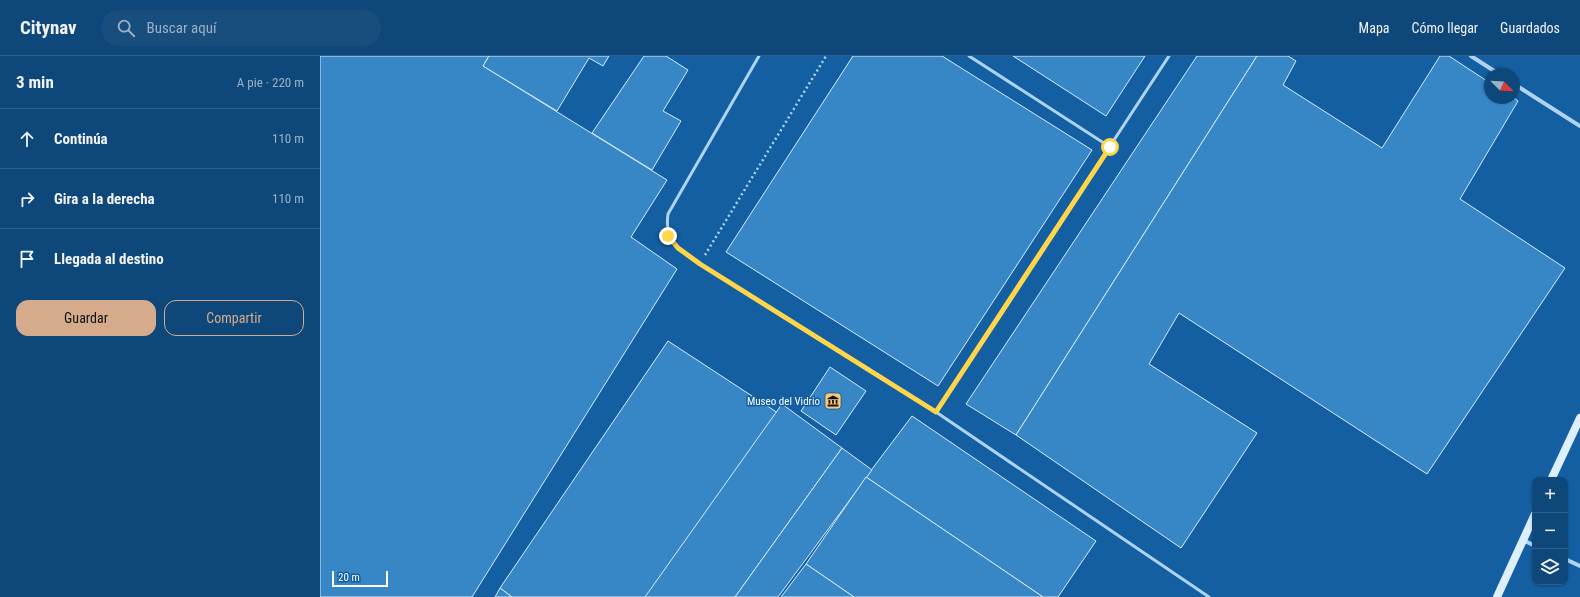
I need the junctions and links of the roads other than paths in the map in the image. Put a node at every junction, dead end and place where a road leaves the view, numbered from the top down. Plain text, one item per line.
1 (759, 56) edge
2 (969, 56) edge
3 (1169, 56) edge
4 (1471, 56) edge
5 (1490, 68) edge
6 (1520, 88) edge
7 (1580, 126) edge
8 (1110, 147) junction
9 (936, 412) junction
10 (1580, 418) edge
11 (1552, 477) edge
12 (1532, 520) edge
13 (1523, 540) junction
14 (1532, 544) edge
15 (1568, 560) edge
16 (1580, 566) edge
17 (1209, 597) edge
18 (1497, 597) edge

1 - 9 lane
2 - 8 lane
3 - 8 lane
4 - 5 street
6 - 7 street
8 - 9 lane
9 - 17 lane
10 - 11 street
12 - 13 street
13 - 14 street
13 - 18 street
15 - 16 street

